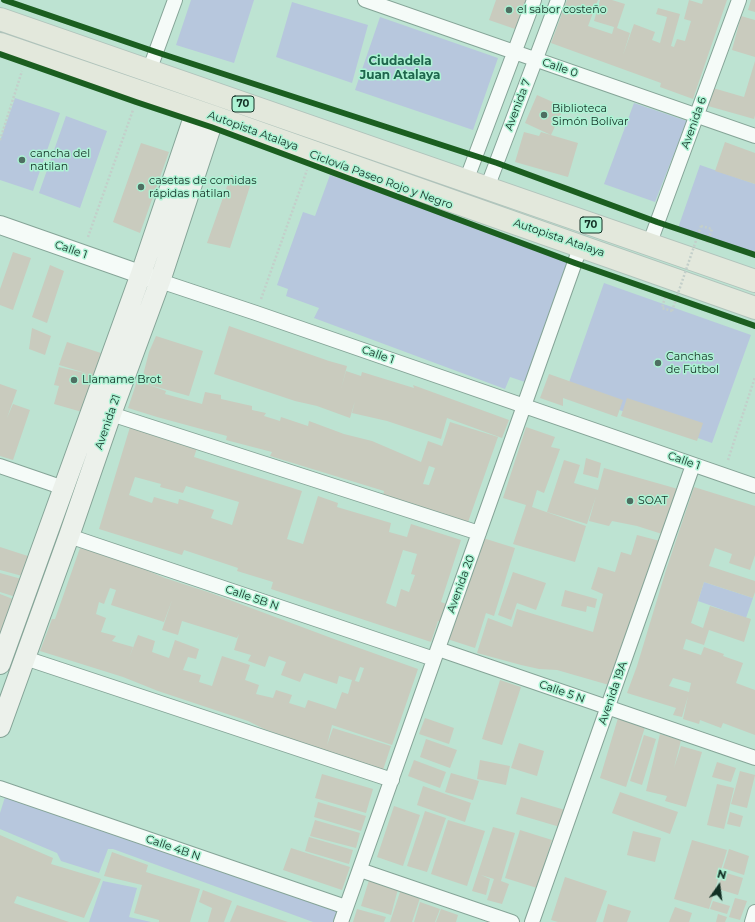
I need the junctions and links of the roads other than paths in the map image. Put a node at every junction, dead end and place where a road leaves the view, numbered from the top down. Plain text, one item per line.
1 (175, 0) edge
2 (365, 0) edge
3 (534, 0) edge
4 (558, 0) edge
5 (738, 0) edge
6 (0, 19) edge
7 (0, 44) edge
8 (514, 52) junction
9 (536, 60) junction
10 (149, 71) junction
11 (205, 114) junction
12 (696, 116) junction
13 (755, 136) edge
14 (466, 181) junction
15 (487, 188) junction
16 (0, 225) edge
17 (581, 245) junction
18 (649, 245) junction
19 (141, 274) junction
20 (160, 281) junction
21 (755, 281) edge
22 (755, 308) edge
23 (524, 406) junction
24 (111, 414) junction
25 (694, 464) junction
26 (0, 466) edge
27 (755, 486) edge
28 (64, 488) junction
29 (479, 533) junction
30 (69, 536) junction
31 (436, 654) junction
32 (25, 658) junction
33 (0, 664) edge
34 (608, 708) junction
35 (0, 727) edge
36 (755, 758) edge
37 (392, 780) junction
38 (0, 788) edge
39 (360, 870) junction
40 (346, 907) junction
41 (755, 912) edge
42 (341, 922) edge
43 (512, 922) edge
44 (532, 922) edge
45 (752, 922) edge

1 - 10 street
2 - 8 street, Calle 0
3 - 8 street, Avenida 7
4 - 9 street, Avenida 7
5 - 12 street, Avenida 6
6 - 10 main road, Autopista Atalaya / 70
7 - 11 main road, Autopista Atalaya / 70
8 - 9 street, Calle 0
8 - 14 street, Avenida 7
9 - 12 street, Calle 0
9 - 15 street, Avenida 7
10 - 14 main road, Autopista Atalaya / 70
11 - 17 main road, Autopista Atalaya / 70
11 - 19 main road, Avenida 21
11 - 20 main road, Avenida 21
12 - 13 street, Calle 0
12 - 18 street, Avenida 6
14 - 15 main road, Autopista Atalaya / 70
15 - 18 main road, Autopista Atalaya / 70
16 - 19 street, Calle 1
17 - 22 main road, Autopista Atalaya / 70
17 - 23 street, Avenida 20
18 - 21 main road, Autopista Atalaya / 70
19 - 20 street, Calle 1
19 - 28 main road, Avenida 21
20 - 23 street, Calle 1
20 - 24 main road, Avenida 21
23 - 25 street, Calle 1
23 - 29 street, Avenida 20
24 - 29 street
24 - 30 main road, Avenida 21
25 - 27 street, Calle 1
25 - 34 street, Avenida 19A
26 - 28 street
28 - 33 main road, Avenida 21
29 - 31 street, Avenida 20
30 - 31 street, Calle 5B N
30 - 32 main road, Avenida 21
31 - 34 street, Calle 5 N
31 - 37 street, Avenida 20
32 - 35 main road, Avenida 21
32 - 37 street
34 - 36 street, Calle 5 N
34 - 44 street, Avenida 19A
37 - 39 street, Avenida 20
38 - 40 street, Calle 4B N
39 - 40 street, Avenida 20
39 - 43 street
40 - 42 street, Avenida 20
41 - 45 street

